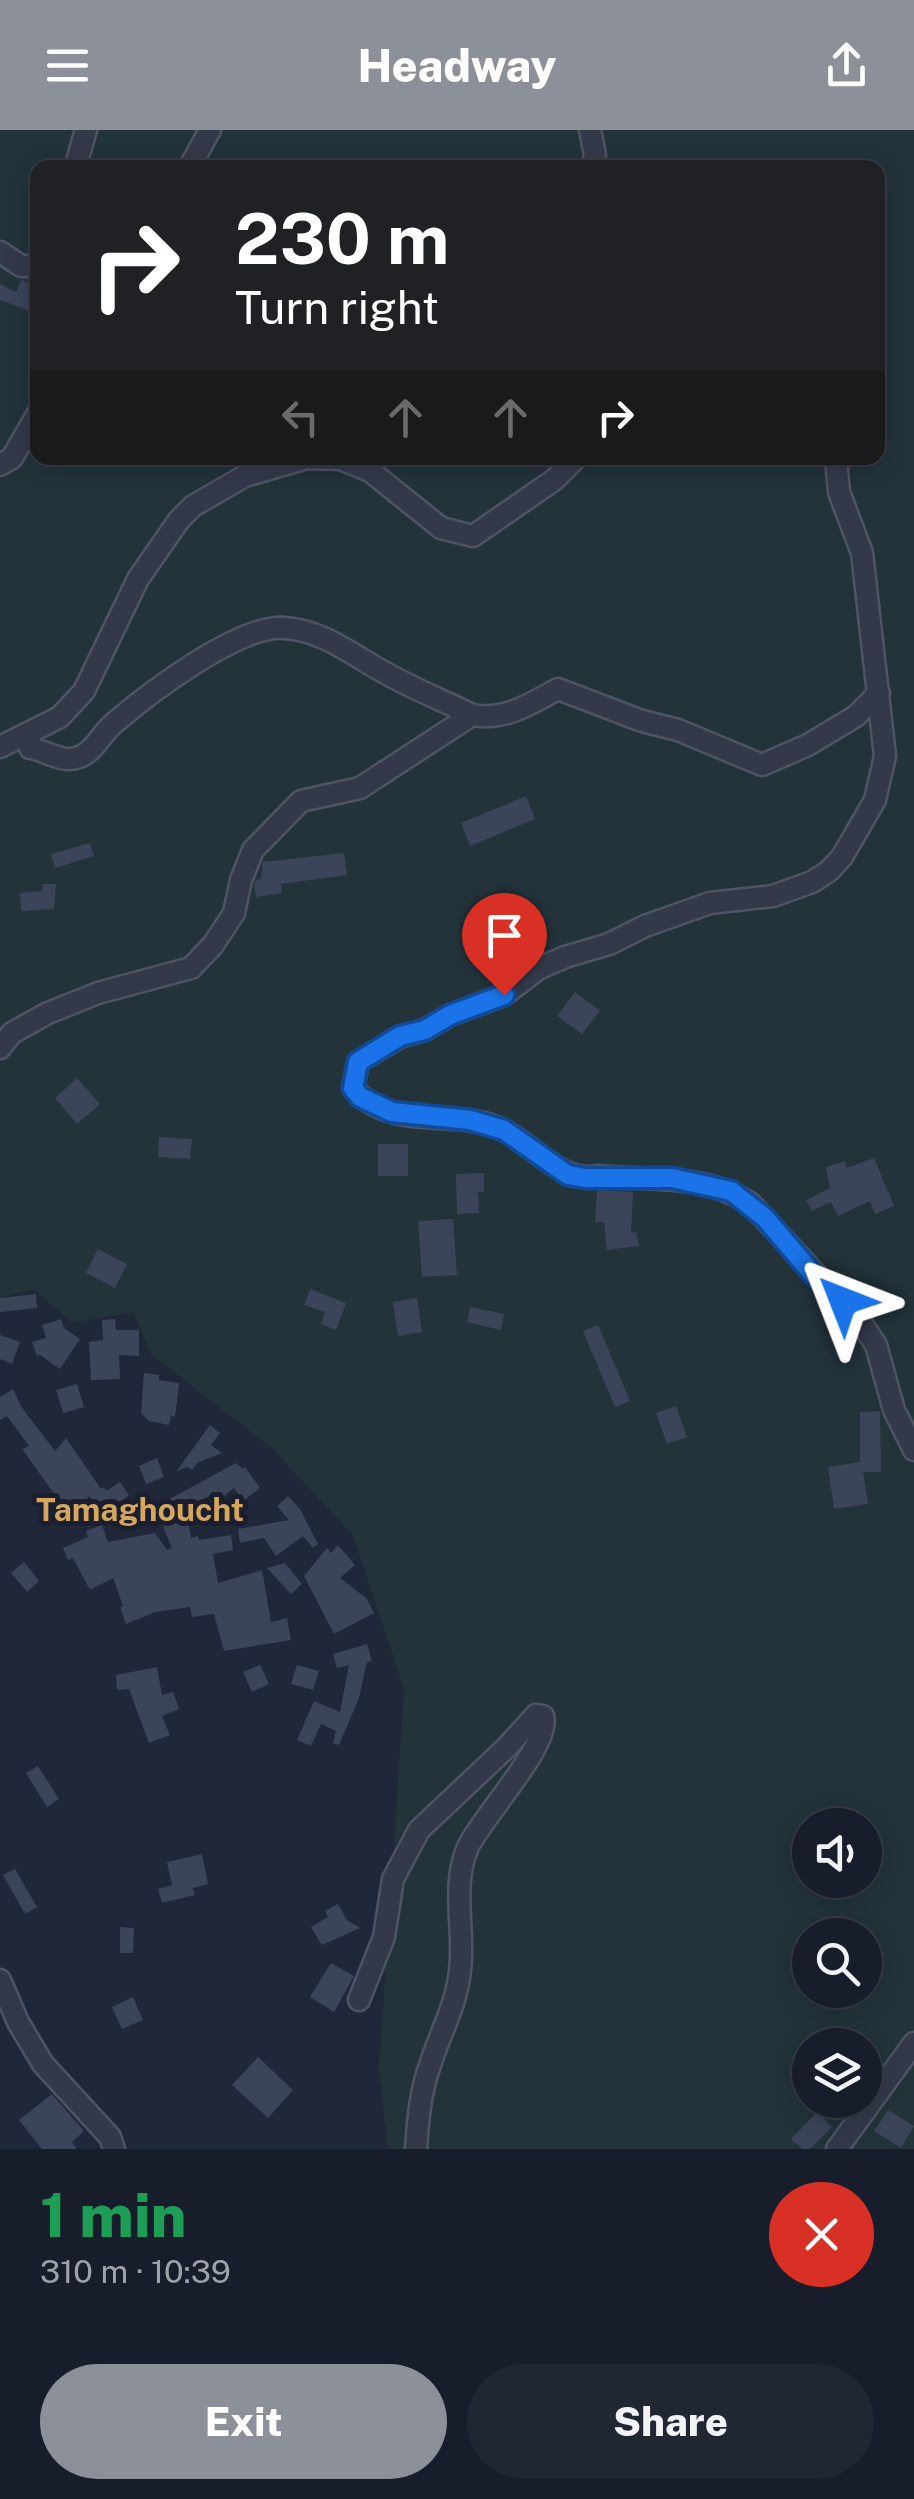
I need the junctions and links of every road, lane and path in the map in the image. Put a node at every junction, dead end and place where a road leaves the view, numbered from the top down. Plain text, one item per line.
1 (86, 130) edge
2 (210, 130) edge
3 (590, 130) edge
4 (77, 160) edge
5 (193, 160) edge
6 (594, 160) edge
7 (0, 252) edge
8 (30, 266) edge
9 (30, 427) edge
10 (284, 465) edge
11 (356, 465) edge
12 (569, 465) edge
13 (837, 465) edge
14 (0, 466) edge
15 (879, 693) junction
16 (472, 715) junction
17 (29, 733) junction
18 (0, 747) edge
19 (0, 1048) edge
20 (914, 1450) edge
21 (0, 1980) edge
22 (359, 2000) dead end
23 (914, 2042) edge
24 (114, 2149) edge
25 (416, 2149) edge
26 (836, 2149) edge

1 - 4 street
2 - 5 street
3 - 6 street
7 - 8 street
9 - 14 street
10 - 17 street
11 - 12 street
13 - 15 street
15 - 16 street
15 - 20 street
16 - 17 street
16 - 19 street
17 - 18 street
21 - 24 street
22 - 25 street
23 - 26 street

